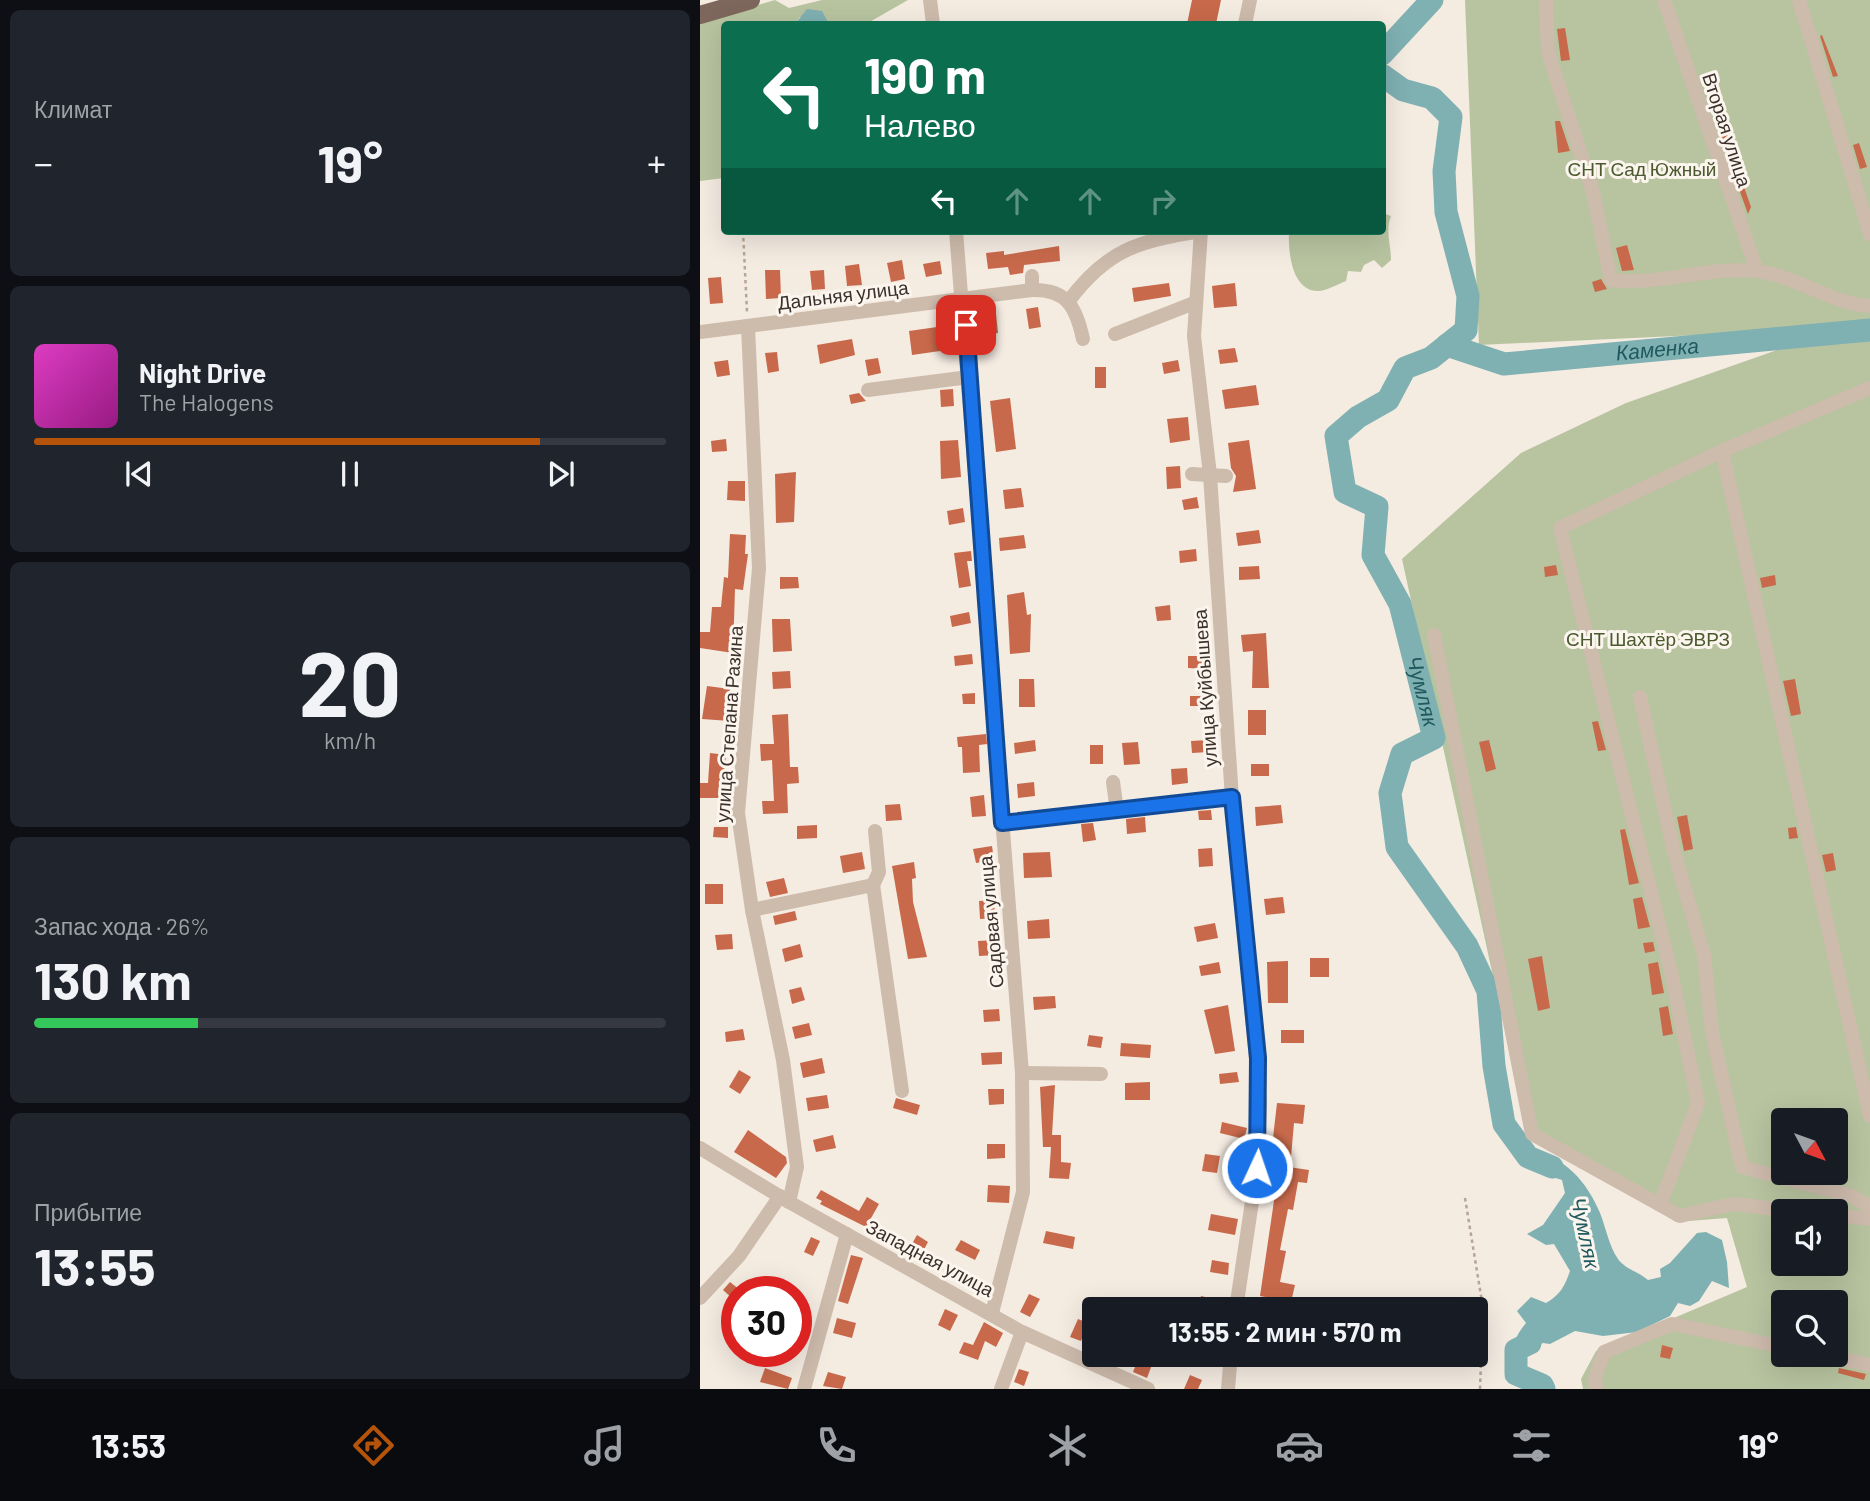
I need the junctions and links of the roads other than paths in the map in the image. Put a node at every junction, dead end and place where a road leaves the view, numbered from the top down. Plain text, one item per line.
1 (751, 0) edge
2 (930, 0) edge
3 (1250, 0) edge
4 (1546, 0) edge
5 (1664, 0) edge
6 (1799, 0) edge
7 (700, 15) edge
8 (933, 21) edge
9 (1246, 21) edge
10 (1870, 234) edge
11 (956, 235) edge
12 (1175, 235) edge
13 (1201, 235) edge
14 (1756, 271) junction
15 (964, 298) junction
16 (1068, 302) junction
17 (1194, 303) junction
18 (1870, 306) edge
19 (748, 327) junction
20 (700, 332) edge
21 (1115, 334) dead end
22 (1083, 339) dead end
23 (969, 377) junction
24 (1870, 388) edge
25 (868, 390) dead end
26 (1722, 451) junction
27 (1192, 474) dead end
28 (1210, 475) junction
29 (1226, 476) dead end
30 (1434, 635) dead end
31 (1640, 697) dead end
32 (1113, 782) dead end
33 (1232, 797) junction
34 (1117, 811) junction
35 (1002, 823) junction
36 (875, 831) dead end
37 (873, 885) junction
38 (752, 910) junction
39 (1022, 1073) junction
40 (1101, 1074) dead end
41 (902, 1091) dead end
42 (1870, 1116) edge
43 (700, 1148) edge
44 (785, 1199) junction
45 (1660, 1205) junction
46 (1771, 1208) edge
47 (1870, 1208) edge
48 (1848, 1216) edge
49 (1870, 1219) edge
50 (847, 1234) junction
51 (1238, 1297) edge
52 (700, 1298) edge
53 (992, 1313) junction
54 (1022, 1332) junction
55 (1771, 1345) edge
56 (1848, 1360) edge
57 (1870, 1365) edge
58 (1230, 1367) edge
59 (804, 1389) edge
60 (1001, 1389) edge
61 (1148, 1389) edge
62 (1228, 1389) edge
63 (1596, 1389) edge

1 - 7 main road
2 - 8 street
3 - 9 street
4 - 14 street
5 - 14 street, Вторая улица
6 - 10 street
11 - 15 street, Садовая улица
12 - 16 street
13 - 17 street, улица Куйбышева
14 - 18 street
15 - 16 street, Дальняя улица
15 - 19 street, Дальняя улица
15 - 23 street, Садовая улица
16 - 22 street
17 - 21 street
17 - 28 street, улица Куйбышева
19 - 20 street, Дальняя улица
19 - 38 street, улица Степана Разина
23 - 25 street
23 - 35 street, Садовая улица
24 - 26 street
26 - 42 street
26 - 45 street
27 - 28 street
28 - 29 street
28 - 33 street, улица Куйбышева
30 - 45 street
31 - 47 street
32 - 34 street
33 - 34 street
33 - 51 street, улица Куйбышева
34 - 35 street
35 - 39 street, Садовая улица
36 - 37 street
37 - 38 street
37 - 41 street
38 - 44 street, улица Степана Разина
39 - 40 street
39 - 53 street, Садовая улица
43 - 44 street, Западная улица
44 - 50 street, Западная улица
44 - 52 street
45 - 46 street
48 - 49 street
50 - 53 street, Западная улица
50 - 59 street
53 - 54 street, Западная улица
54 - 60 street
54 - 61 street, Западная улица
55 - 63 street
56 - 57 street
58 - 62 street

